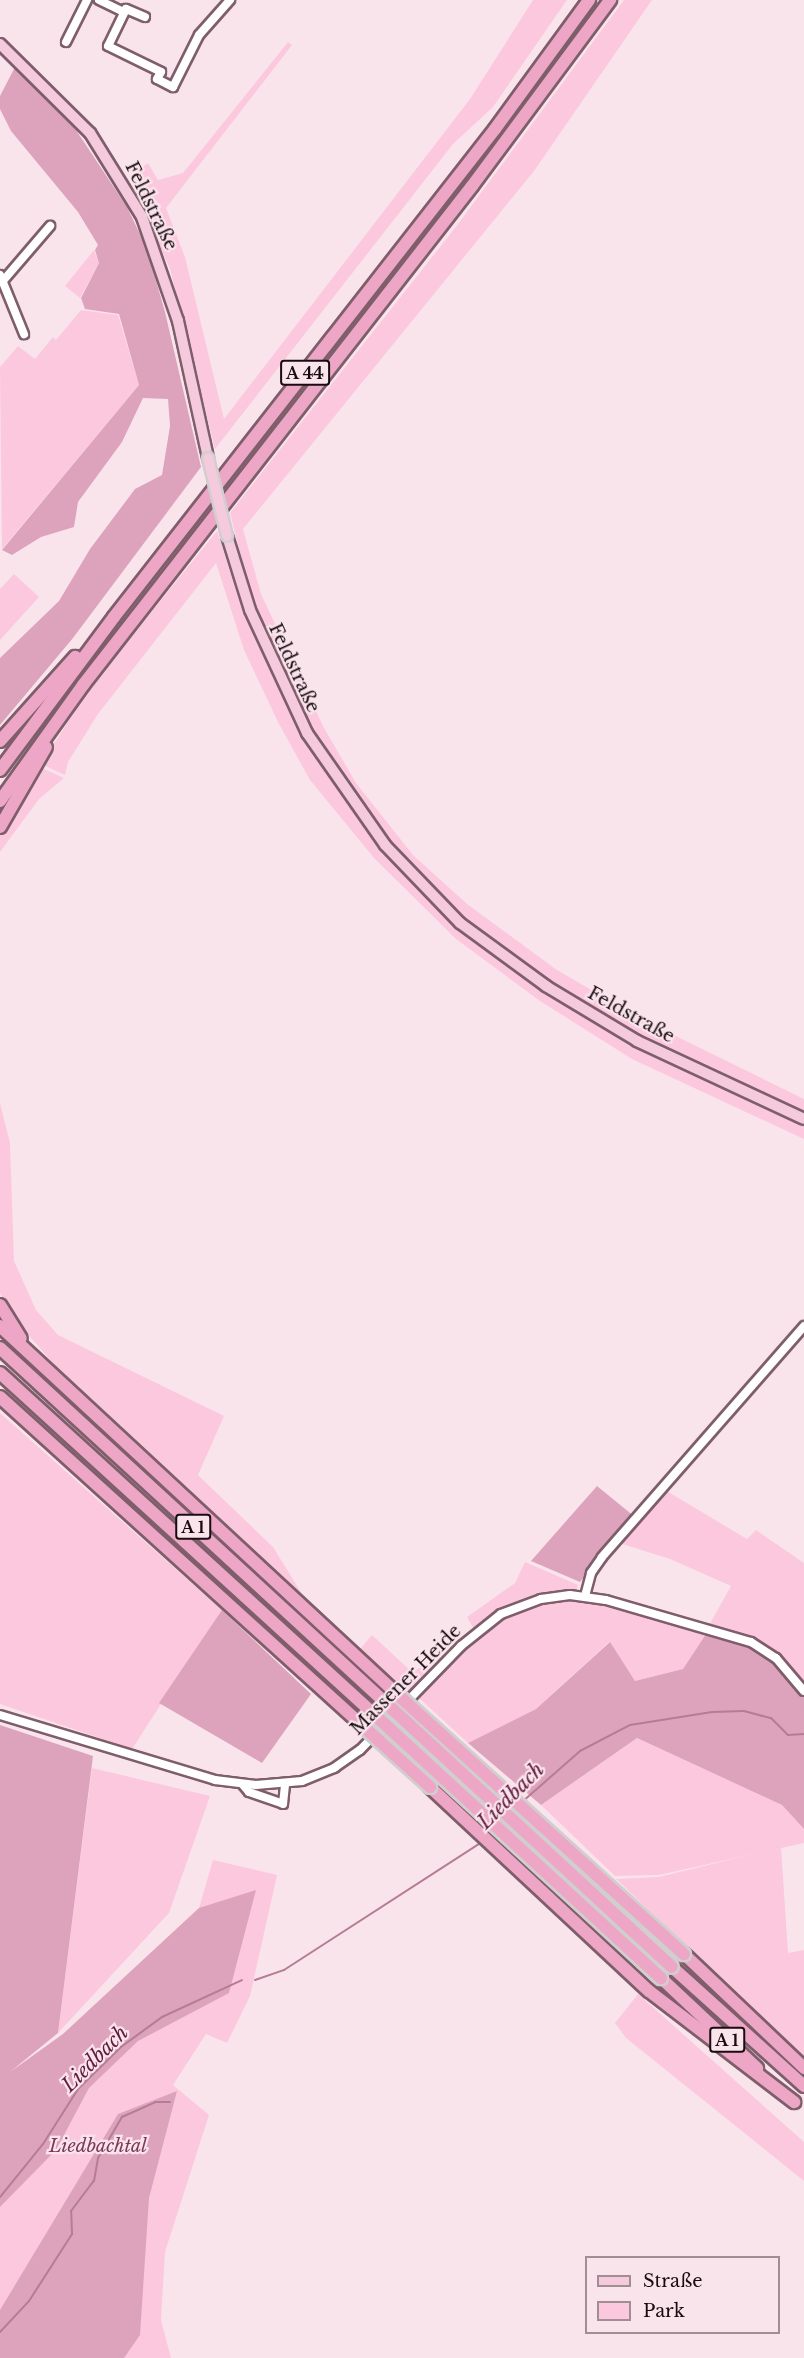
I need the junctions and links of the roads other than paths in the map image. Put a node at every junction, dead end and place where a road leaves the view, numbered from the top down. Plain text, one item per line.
1 (87, 0) edge
2 (99, 0) edge
3 (230, 0) edge
4 (589, 0) edge
5 (609, 0) edge
6 (124, 12) junction
7 (145, 17) dead end
8 (66, 42) dead end
9 (0, 44) edge
10 (50, 226) dead end
11 (1, 278) edge
12 (24, 334) dead end
13 (114, 617) junction
14 (82, 685) junction
15 (0, 743) edge
16 (0, 770) edge
17 (0, 801) edge
18 (0, 827) edge
19 (804, 1119) edge
20 (0, 1305) edge
21 (0, 1326) edge
22 (804, 1326) edge
23 (0, 1348) edge
24 (43, 1365) junction
25 (0, 1373) edge
26 (3, 1400) edge
27 (585, 1596) junction
28 (804, 1691) edge
29 (0, 1715) edge
30 (285, 1784) junction
31 (243, 1785) junction
32 (804, 2068) edge
33 (804, 2086) edge
34 (794, 2102) junction
35 (804, 2111) edge

1 - 8 street
2 - 6 street
3 - 6 street
4 - 13 highway, A 44
5 - 14 highway, A 44
6 - 7 street
9 - 19 main road, Feldstraße, bridge
10 - 11 street
11 - 12 street
13 - 15 highway
13 - 16 highway, A 44
14 - 17 highway, A 44
14 - 18 highway
20 - 24 highway
21 - 24 highway
22 - 27 street
23 - 33 highway, A 1, bridge
24 - 32 highway, bridge
25 - 34 highway, A 1, bridge
26 - 34 highway, bridge
27 - 28 street, Massener Heide
27 - 30 street, Massener Heide
29 - 31 street, Massener Heide
30 - 31 street, Massener Heide
30 - 31 street, Massener Heide
34 - 35 highway, A 1

